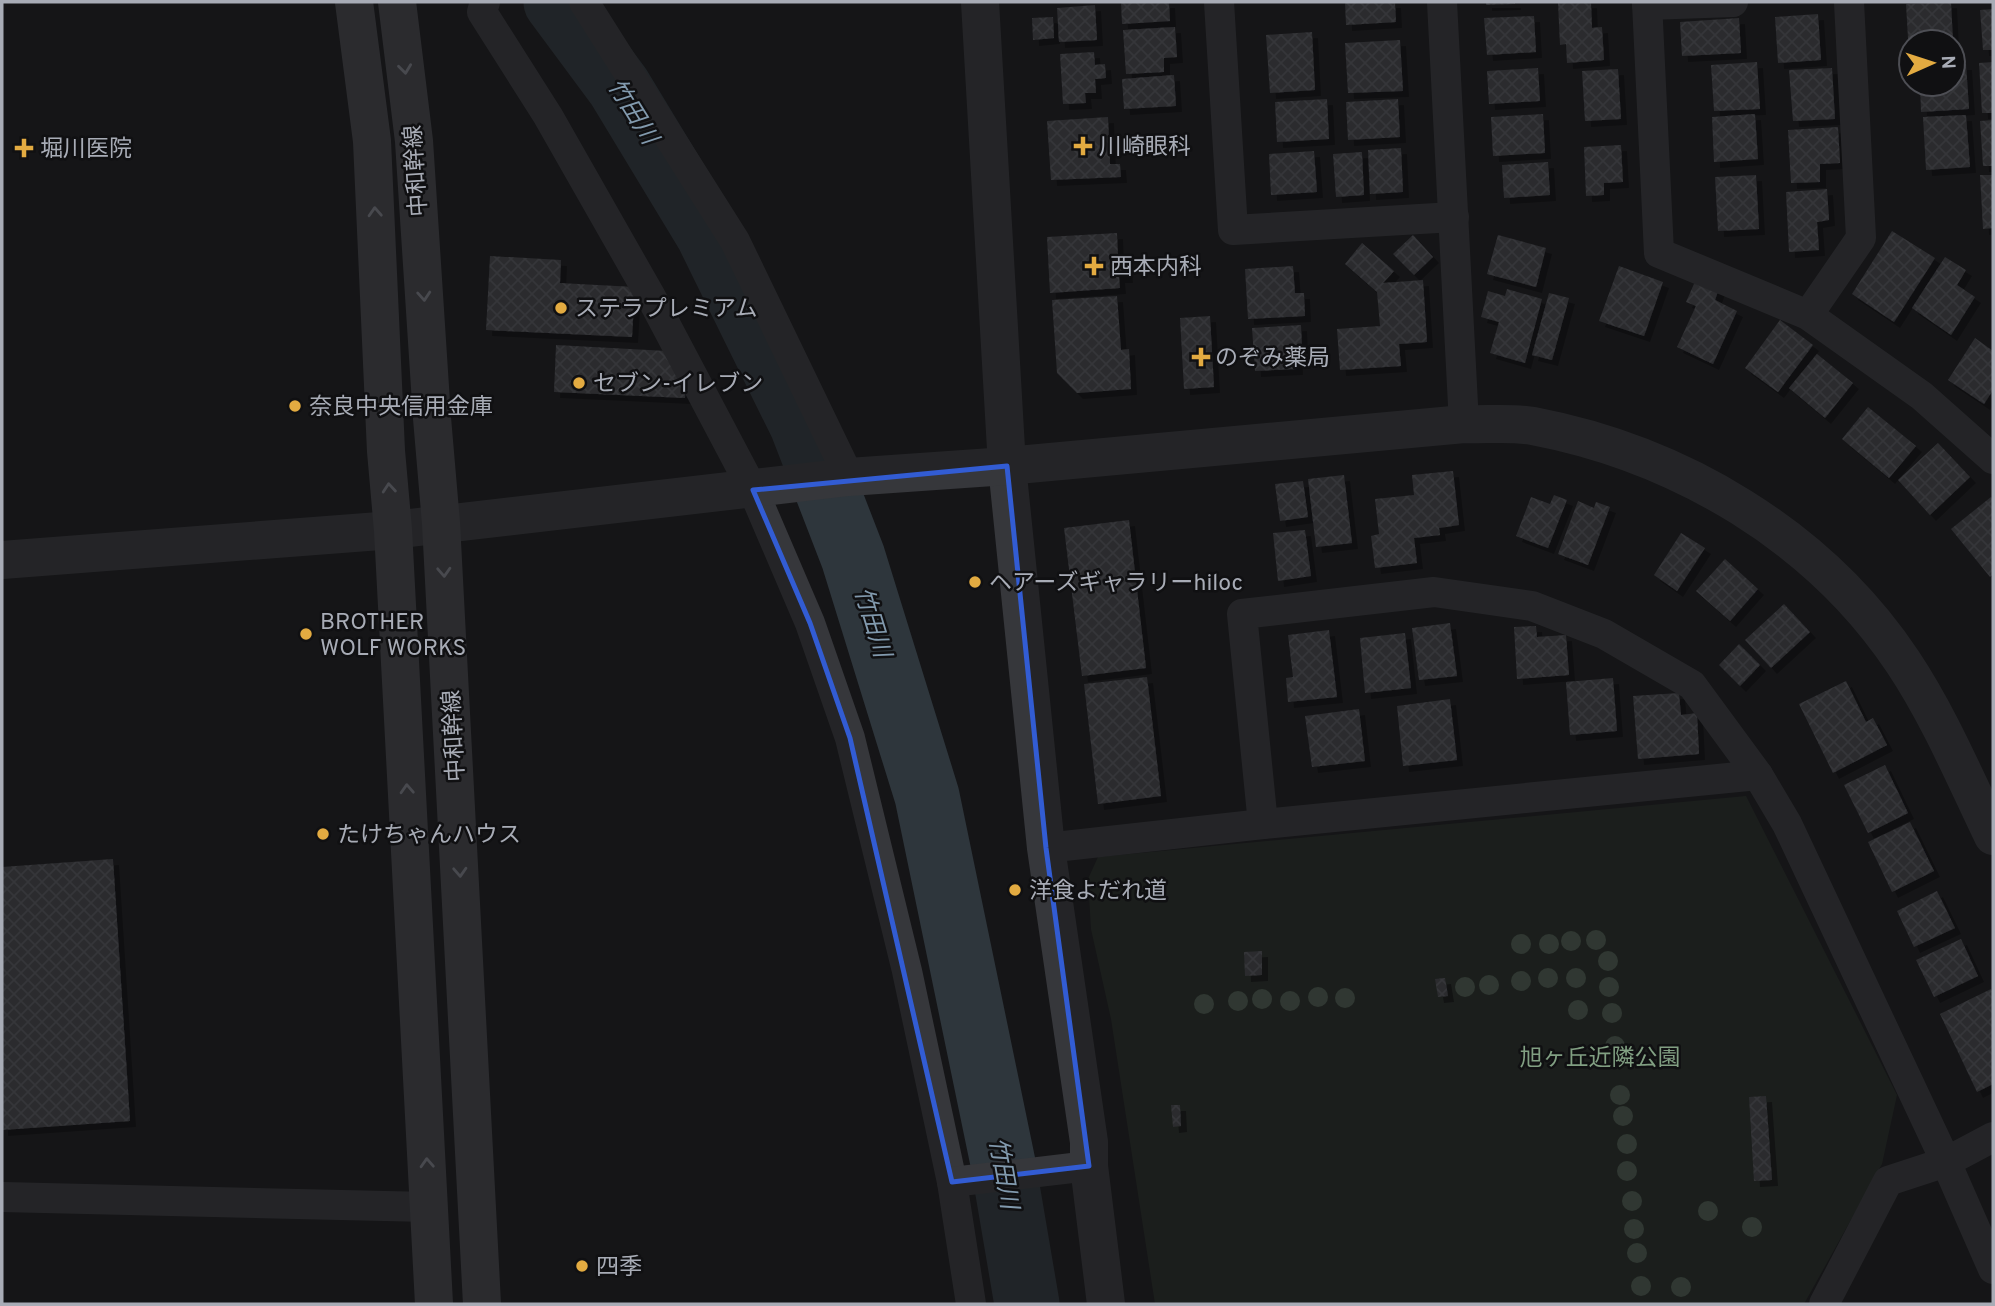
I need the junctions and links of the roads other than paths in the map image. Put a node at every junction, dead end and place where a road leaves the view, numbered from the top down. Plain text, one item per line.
1 (354, 2) edge
2 (397, 2) edge
3 (584, 2) edge
4 (980, 2) edge
5 (1219, 2) edge
6 (1442, 2) edge
7 (1733, 2) edge
8 (1849, 2) edge
9 (1647, 4) edge
10 (483, 7) edge
11 (1454, 217) junction
12 (1808, 315) junction
13 (1464, 424) junction
14 (1993, 459) edge
15 (1007, 466) junction
16 (853, 477) junction
17 (753, 490) junction
18 (441, 523) junction
19 (393, 530) junction
20 (2, 560) edge
21 (1758, 775) junction
22 (1263, 824) junction
23 (1993, 836) edge
24 (1046, 848) junction
25 (1993, 1138) edge
26 (1946, 1162) junction
27 (1089, 1166) junction
28 (952, 1182) junction
29 (2, 1197) edge
30 (429, 1207) junction
31 (1993, 1269) edge
32 (434, 1304) edge
33 (482, 1304) edge
34 (971, 1304) edge
35 (1106, 1304) edge
36 (1824, 1304) edge

19 -> 1 main road, 中和幹線
2 -> 18 main road, 中和幹線
3 - 16 street
4 - 15 street
5 - 11 street
6 - 11 street
7 - 9 street
8 - 12 street
9 - 12 street
10 - 17 street
11 - 13 street
12 - 14 street
13 - 15 street
13 - 23 street
15 - 16 street
15 - 24 street
16 - 17 street
17 - 18 street
17 - 28 street
18 - 19 street
18 -> 33 main road, 中和幹線
19 - 20 street
30 -> 19 main road, 中和幹線
21 - 22 street
21 - 22 street
21 - 26 street
22 - 24 street
24 - 27 street
25 - 26 street
26 - 31 street
26 - 36 street
27 - 28 street
27 - 35 street
28 - 34 street
29 - 30 street
30 - 32 main road, 中和幹線

